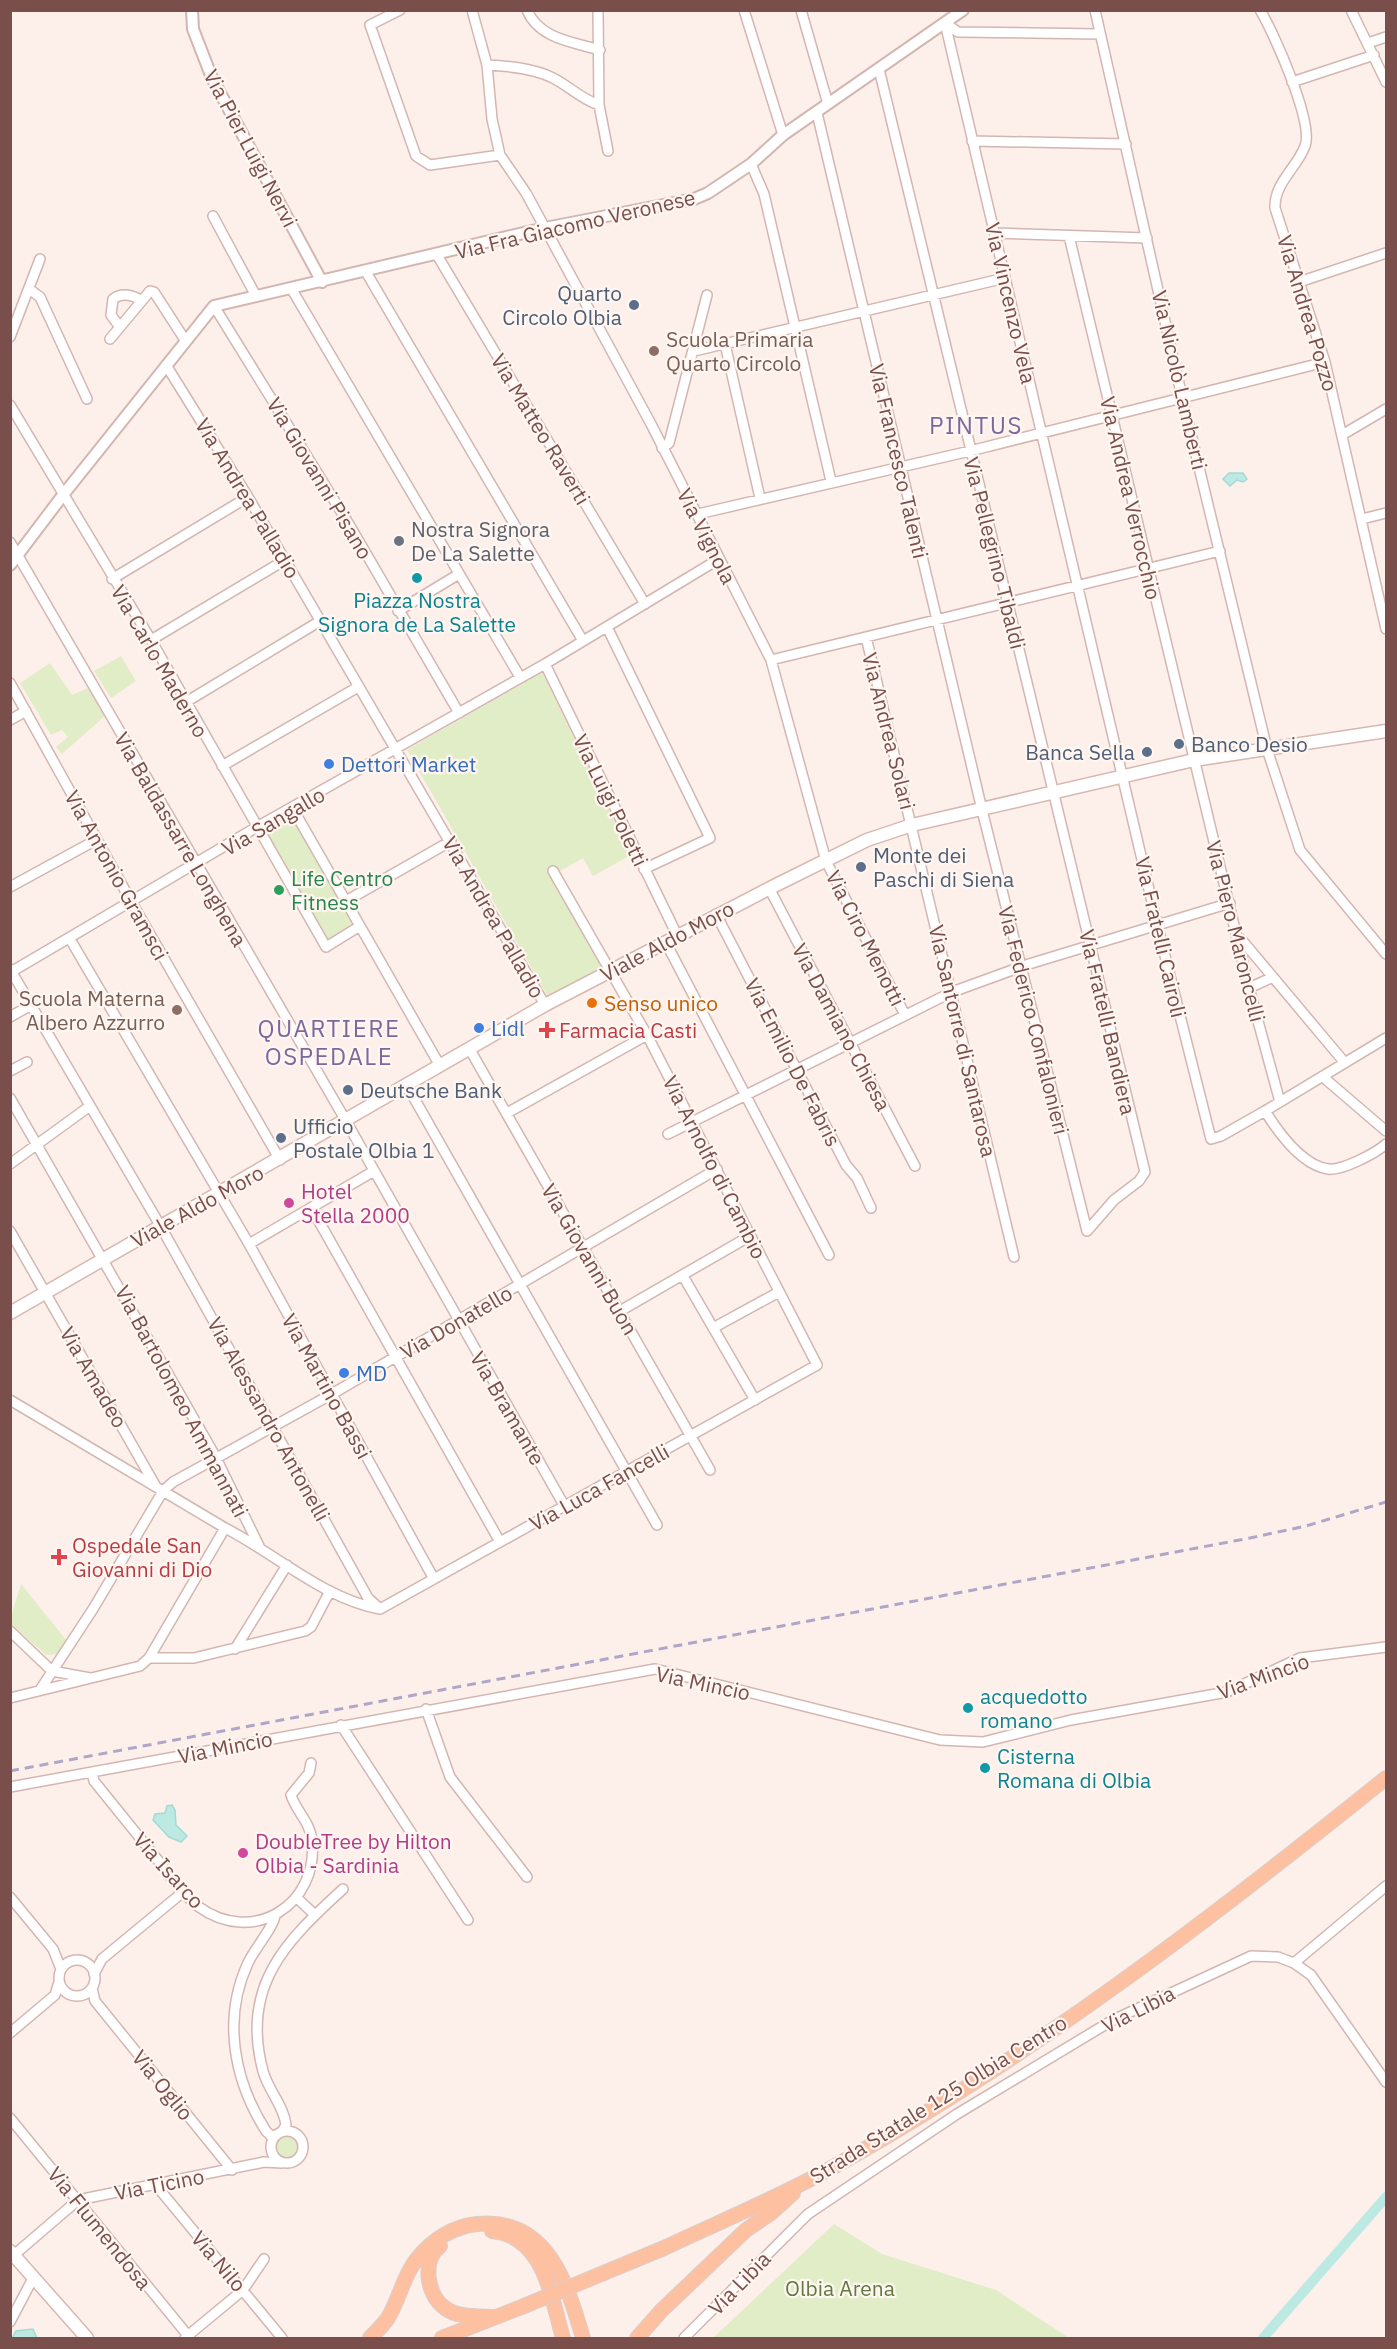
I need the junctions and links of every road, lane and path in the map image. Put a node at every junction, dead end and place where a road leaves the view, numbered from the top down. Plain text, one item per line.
1 (192, 10) edge
2 (400, 10) edge
3 (472, 10) edge
4 (527, 10) edge
5 (598, 10) edge
6 (744, 10) edge
7 (801, 10) edge
8 (963, 10) edge
9 (1095, 10) edge
10 (1260, 10) edge
11 (1351, 10) edge
12 (945, 23) junction
13 (958, 32) junction
14 (1100, 34) junction
15 (1386, 37) edge
16 (949, 41) junction
17 (1368, 43) junction
18 (600, 50) junction
19 (1374, 55) junction
20 (487, 65) junction
21 (879, 69) junction
22 (1292, 82) junction
23 (1386, 82) edge
24 (828, 104) junction
25 (598, 105) junction
26 (817, 113) junction
27 (783, 135) junction
28 (972, 141) junction
29 (1126, 144) junction
30 (608, 151) dead end
31 (500, 155) junction
32 (750, 164) junction
33 (213, 216) dead end
34 (545, 228) junction
35 (994, 233) junction
36 (1069, 236) junction
37 (1147, 238) junction
38 (1386, 253) edge
39 (436, 255) junction
40 (40, 259) dead end
41 (366, 272) junction
42 (1005, 278) junction
43 (322, 282) junction
44 (1299, 282) junction
45 (291, 288) junction
46 (29, 289) junction
47 (707, 295) dead end
48 (936, 295) junction
49 (256, 296) junction
50 (141, 300) junction
51 (214, 306) junction
52 (864, 311) junction
53 (119, 326) junction
54 (794, 327) junction
55 (10, 337) edge
56 (110, 339) dead end
57 (185, 340) junction
58 (725, 344) junction
59 (694, 351) junction
60 (1325, 362) junction
61 (166, 365) junction
62 (1182, 397) junction
63 (87, 399) dead end
64 (10, 405) edge
65 (1386, 409) edge
66 (1112, 414) junction
67 (1042, 431) junction
68 (1342, 435) junction
69 (662, 448) junction
70 (970, 451) junction
71 (901, 466) junction
72 (831, 482) junction
73 (63, 495) junction
74 (248, 497) junction
75 (760, 498) junction
76 (1386, 513) edge
77 (698, 514) junction
78 (1362, 519) junction
79 (10, 542) edge
80 (1220, 551) junction
81 (18, 554) junction
82 (719, 559) junction
83 (285, 560) junction
84 (10, 565) edge
85 (1148, 570) junction
86 (459, 574) junction
87 (112, 579) junction
88 (1078, 586) junction
89 (1008, 602) junction
90 (645, 604) junction
91 (398, 611) junction
92 (937, 620) junction
93 (320, 621) junction
94 (607, 627) junction
95 (1386, 629) edge
96 (866, 637) junction
97 (151, 640) junction
98 (583, 641) junction
99 (771, 660) junction
100 (545, 664) junction
101 (520, 677) junction
102 (10, 683) edge
103 (358, 687) junction
104 (186, 702) junction
105 (26, 711) junction
106 (459, 713) junction
107 (10, 720) edge
108 (1386, 731) edge
109 (397, 749) junction
110 (1267, 749) junction
111 (1194, 760) junction
112 (222, 766) junction
113 (1123, 775) junction
114 (1052, 791) junction
115 (982, 808) junction
116 (292, 809) junction
117 (912, 825) junction
118 (257, 827) junction
119 (96, 840) junction
120 (451, 841) junction
121 (826, 861) junction
122 (197, 865) junction
123 (644, 869) junction
124 (554, 871) dead end
125 (10, 887) edge
126 (769, 888) junction
127 (346, 901) junction
128 (132, 903) junction
129 (1230, 903) junction
130 (716, 914) junction
131 (1157, 924) junction
132 (360, 926) junction
133 (1239, 937) junction
134 (671, 938) junction
135 (70, 939) junction
136 (1090, 945) junction
137 (1386, 954) edge
138 (1020, 967) junction
139 (1266, 969) junction
140 (11, 970) edge
141 (611, 970) junction
142 (1273, 977) junction
143 (1248, 983) junction
144 (952, 992) junction
145 (31, 1005) junction
146 (545, 1005) junction
147 (905, 1015) junction
148 (10, 1017) edge
149 (647, 1035) junction
150 (1386, 1038) edge
151 (849, 1042) junction
152 (469, 1048) junction
153 (27, 1062) dead end
154 (1345, 1063) junction
155 (440, 1064) junction
156 (798, 1070) junction
157 (10, 1071) edge
158 (1323, 1077) junction
159 (406, 1084) junction
160 (747, 1095) junction
161 (10, 1098) edge
162 (1280, 1102) junction
163 (90, 1106) junction
164 (1265, 1111) junction
165 (507, 1113) junction
166 (346, 1122) junction
167 (692, 1122) junction
168 (1386, 1131) edge
169 (668, 1134) dead end
170 (37, 1143) junction
171 (1386, 1144) edge
172 (280, 1160) junction
173 (10, 1164) edge
174 (915, 1166) dead end
175 (717, 1169) junction
176 (374, 1171) junction
177 (219, 1194) junction
178 (871, 1208) dead end
179 (312, 1209) junction
180 (161, 1227) junction
181 (10, 1231) edge
182 (1087, 1231) joint
183 (750, 1236) junction
184 (249, 1244) junction
185 (584, 1249) junction
186 (829, 1255) dead end
187 (104, 1257) junction
188 (1014, 1257) dead end
189 (683, 1275) junction
190 (521, 1284) junction
191 (779, 1292) junction
192 (46, 1293) junction
193 (620, 1311) junction
194 (10, 1313) edge
195 (458, 1320) junction
196 (713, 1328) junction
197 (397, 1356) junction
198 (817, 1365) joint
199 (332, 1394) junction
200 (10, 1400) edge
201 (755, 1400) junction
202 (273, 1425) junction
203 (689, 1437) junction
204 (217, 1460) junction
205 (142, 1462) junction
206 (127, 1470) junction
207 (710, 1470) dead end
208 (627, 1472) junction
209 (159, 1488) junction
210 (565, 1507) junction
211 (657, 1525) dead end
212 (225, 1528) junction
213 (500, 1542) junction
214 (259, 1546) junction
215 (287, 1565) junction
216 (434, 1580) junction
217 (330, 1591) junction
218 (380, 1609) junction
219 (10, 1631) edge
220 (1386, 1647) edge
221 (235, 1649) junction
222 (149, 1658) junction
223 (52, 1671) junction
224 (93, 1679) junction
225 (40, 1690) junction
226 (10, 1698) edge
227 (426, 1709) junction
228 (341, 1725) junction
229 (311, 1763) dead end
230 (92, 1772) junction
231 (1386, 1778) edge
232 (10, 1787) edge
233 (527, 1877) dead end
234 (1386, 1886) edge
235 (343, 1889) dead end
236 (183, 1892) junction
237 (10, 1897) edge
238 (297, 1898) junction
239 (275, 1915) junction
240 (315, 1915) junction
241 (468, 1920) dead end
242 (53, 1949) junction
243 (102, 1959) junction
244 (71, 1961) junction
245 (88, 1963) junction
246 (1293, 1963) junction
247 (61, 1969) junction
248 (94, 1974) junction
249 (59, 1980) junction
250 (92, 1988) junction
251 (69, 1994) junction
252 (81, 1995) junction
253 (95, 2001) junction
254 (48, 2002) junction
255 (10, 2033) edge
256 (1386, 2082) edge
257 (10, 2118) edge
258 (279, 2133) junction
259 (271, 2146) junction
260 (282, 2163) junction
261 (252, 2165) junction
262 (232, 2170) junction
263 (804, 2183) junction
264 (155, 2184) junction
265 (78, 2200) junction
266 (12, 2253) edge
267 (264, 2259) dead end
268 (554, 2265) junction
269 (36, 2280) junction
270 (243, 2290) junction
271 (496, 2317) junction
272 (10, 2322) edge
273 (87, 2338) edge
274 (188, 2338) edge
275 (282, 2338) edge
276 (370, 2338) edge
277 (442, 2338) edge
278 (562, 2338) edge
279 (570, 2338) edge
280 (583, 2338) edge
281 (637, 2338) edge
282 (684, 2338) edge

1 - 43 street, Via Pier Luigi Nervi
2 - 31 street
3 - 20 street
4 - 18 street
5 - 18 street
6 - 27 street
7 - 24 street
8 - 12 street, Via Fra Giacomo Veronese
9 - 14 street, Via Nicolò Lamberti
10 - 22 street, Via Andrea Pozzo
11 - 17 street
12 - 13 street
12 - 16 street, Via Vincenzo Vela
12 - 21 street, Via Fra Giacomo Veronese
13 - 14 street
13 - 16 street
14 - 29 street, Via Nicolò Lamberti
15 - 17 street
16 - 28 street, Via Vincenzo Vela
17 - 19 street
18 - 25 street
19 - 22 street
19 - 23 street
20 - 25 street
20 - 31 street
21 - 24 street, Via Fra Giacomo Veronese
21 - 48 street, Via Pellegrino Tibaldi
22 - 44 street, Via Andrea Pozzo
24 - 26 street, Via Fra Giacomo Veronese
25 - 30 street
26 - 27 street, Via Fra Giacomo Veronese
26 - 52 street, Via Francesco Talenti
27 - 32 street, Via Fra Giacomo Veronese
28 - 29 street
28 - 35 street, Via Vincenzo Vela
29 - 37 street, Via Nicolò Lamberti
31 - 34 street, Via Vignola
32 - 34 street, Via Fra Giacomo Veronese
32 - 54 street
33 - 49 street
34 - 39 street, Via Fra Giacomo Veronese
34 - 69 street, Via Vignola
35 - 36 street
35 - 42 street, Via Vincenzo Vela
36 - 37 street
36 - 66 street, Via Andrea Verrocchio
37 - 62 street, Via Nicolò Lamberti
38 - 44 street
39 - 41 street, Via Fra Giacomo Veronese
39 - 90 street, Via Matteo Raverti
40 - 46 street
41 - 43 street, Via Fra Giacomo Veronese
41 - 98 street
42 - 48 street
42 - 67 street, Via Vincenzo Vela
43 - 45 street, Via Fra Giacomo Veronese
44 - 60 street, Via Andrea Pozzo
45 - 49 street, Via Fra Giacomo Veronese
45 - 86 street
46 - 55 street
46 - 63 street
47 - 59 street
48 - 52 street
48 - 70 street, Via Pellegrino Tibaldi
49 - 51 street, Via Fra Giacomo Veronese
50 - 53 street
50 - 53 street
50 - 57 street
51 - 57 street
51 - 91 street, Via Giovanni Pisano
52 - 54 street
52 - 71 street, Via Francesco Talenti
53 - 56 street
54 - 58 street
54 - 72 street
57 - 61 street
58 - 59 street
58 - 75 street
59 - 69 street
60 - 62 street
60 - 68 street, Via Andrea Pozzo
61 - 73 street
61 - 74 street, Via Andrea Palladio
62 - 66 street
62 - 80 street, Via Nicolò Lamberti
64 - 73 street, Via Carlo Maderno
65 - 68 street
66 - 67 street
66 - 85 street, Via Andrea Verrocchio
67 - 70 street
67 - 88 street, Via Vincenzo Vela
68 - 78 street, Via Andrea Pozzo
69 - 77 street, Via Vignola
70 - 71 street
70 - 89 street, Via Pellegrino Tibaldi
71 - 72 street
71 - 92 street, Via Francesco Talenti
72 - 75 street
73 - 81 street
73 - 87 street, Via Carlo Maderno
74 - 83 street, Via Andrea Palladio
74 - 87 street
75 - 77 street
76 - 78 street
77 - 82 street, Via Vignola
78 - 95 street, Via Andrea Pozzo
79 - 81 street, Via Baldassarre Longhena
80 - 85 street
80 - 110 street, Via Nicolò Lamberti
81 - 84 street
81 - 122 street, Via Baldassarre Longhena
82 - 90 street, Via Sangallo
82 - 99 street, Via Vignola
83 - 93 street, Via Andrea Palladio
83 - 97 street
85 - 88 street
85 - 111 street, Via Andrea Verrocchio
86 - 91 street
86 - 101 street
87 - 97 street, Via Carlo Maderno
88 - 89 street
88 - 113 street, Via Vincenzo Vela
89 - 92 street
89 - 114 street, Via Pellegrino Tibaldi
90 - 94 street, Via Sangallo
91 - 106 street, Via Giovanni Pisano
92 - 96 street
92 - 115 street, Via Francesco Talenti
93 - 103 street, Via Andrea Palladio
93 - 104 street
94 - 98 street, Via Sangallo
94 - 123 street
96 - 99 street
96 - 117 street, Via Andrea Solari
97 - 104 street, Via Carlo Maderno
98 - 100 street, Via Sangallo
99 - 121 street, Via Vignola
100 - 101 street, Via Sangallo
100 - 123 street, Via Luigi Poletti
101 - 106 street, Via Sangallo
102 - 105 street, Via Antonio Gramsci
103 - 109 street, Via Andrea Palladio
103 - 112 street
104 - 112 street, Via Carlo Maderno
105 - 107 street
105 - 119 street, Via Antonio Gramsci
106 - 109 street, Via Sangallo
108 - 110 main road, Viale Aldo Moro
109 - 116 street, Via Sangallo
109 - 120 street, Via Andrea Palladio
110 - 111 main road, Viale Aldo Moro
110 - 137 street, Via Nicolò Lamberti
111 - 113 main road, Viale Aldo Moro
111 - 129 street, Via Piero Maroncelli
112 - 118 street, Via Carlo Maderno
113 - 114 main road, Viale Aldo Moro
113 - 131 street, Via Fratelli Cairoli
114 - 115 main road, Viale Aldo Moro
114 - 136 street, Via Fratelli Bandiera
115 - 117 main road, Viale Aldo Moro
115 - 138 street, Via Federico Confalonieri
116 - 118 street, Via Sangallo
116 - 127 street
117 - 121 main road, Viale Aldo Moro
117 - 144 street, Via Santorre di Santarosa
118 - 122 street, Via Sangallo
118 - 132 street, Via Carlo Maderno
119 - 125 street
119 - 128 street, Via Antonio Gramsci
120 - 127 street
120 - 146 street, Via Andrea Palladio
121 - 126 main road, Viale Aldo Moro
121 - 147 street, Via Ciro Menotti
122 - 128 street, Via Sangallo
122 - 166 street, Via Baldassarre Longhena
123 - 134 street, Via Luigi Poletti
124 - 141 street, Via Arnolfo di Cambio
126 - 130 main road, Viale Aldo Moro
126 - 151 street, Via Damiano Chiesa
127 - 132 street
128 - 135 street, Via Sangallo
128 - 172 street, Via Antonio Gramsci
129 - 131 street
129 - 133 street, Via Piero Maroncelli
130 - 134 main road, Viale Aldo Moro
130 - 156 street, Via Emilio De Fabris
131 - 136 street
131 - 164 street, Via Fratelli Cairoli
132 - 155 street
133 - 139 street
133 - 143 street, Via Piero Maroncelli
134 - 141 main road, Viale Aldo Moro
134 - 160 street, Via Luigi Poletti
135 - 140 street, Via Sangallo
135 - 177 street, Via Martino Bassi
136 - 138 street
136 - 182 street, Via Fratelli Bandiera
138 - 144 street
138 - 182 street, Via Federico Confalonieri
139 - 142 street
139 - 143 street
140 - 145 street, Via Alessandro Antonelli
141 - 146 main road, Viale Aldo Moro
141 - 149 street, Via Arnolfo di Cambio
142 - 143 street
142 - 154 street
143 - 162 street, Via Piero Maroncelli
144 - 147 street
144 - 188 street, Via Santorre di Santarosa
145 - 148 street
145 - 163 street, Via Alessandro Antonelli
146 - 152 main road, Viale Aldo Moro
147 - 151 street
149 - 165 street
149 - 167 street, Via Arnolfo di Cambio
150 - 154 street
151 - 156 street
151 - 174 street, Via Damiano Chiesa
152 - 155 main road, Viale Aldo Moro
152 - 165 street, Via Giovanni Buon
153 - 157 street
154 - 158 street
155 - 159 main road, Viale Aldo Moro
156 - 160 street
156 - 178 street, Via Emilio De Fabris
158 - 162 street
158 - 168 street
159 - 166 main road, Viale Aldo Moro
159 - 190 street
160 - 167 street
160 - 186 street, Via Luigi Poletti
161 - 170 street, Via Bartolomeo Ammannati
162 - 164 street
163 - 170 street
163 - 180 street, Via Alessandro Antonelli
164 - 171 street
165 - 185 street, Via Giovanni Buon
166 - 172 main road, Viale Aldo Moro
166 - 176 street, Via Bramante
167 - 169 street
167 - 175 street, Via Arnolfo di Cambio
170 - 173 street
170 - 187 street, Via Bartolomeo Ammannati
172 - 177 main road, Viale Aldo Moro
175 - 183 street, Via Arnolfo di Cambio
175 - 185 street, Via Donatello
176 - 179 street
176 - 195 street, Via Bramante
177 - 180 main road, Viale Aldo Moro
177 - 184 street, Via Martino Bassi
179 - 184 street
179 - 197 street
180 - 187 main road, Viale Aldo Moro
180 - 202 street, Via Alessandro Antonelli
181 - 192 street, Via Amadeo
183 - 189 street
183 - 191 street, Via Arnolfo di Cambio
184 - 199 street, Via Martino Bassi
185 - 190 street, Via Donatello
185 - 193 street, Via Giovanni Buon
187 - 192 main road, Viale Aldo Moro
187 - 204 street, Via Bartolomeo Ammannati
189 - 193 street
189 - 196 street
190 - 195 street, Via Donatello
190 - 208 street
191 - 196 street
191 - 198 street, Via Arnolfo di Cambio
192 - 194 main road, Viale Aldo Moro
192 - 205 street, Via Amadeo
193 - 203 street, Via Giovanni Buon
195 - 197 street, Via Donatello
195 - 210 street, Via Bramante
196 - 201 street
197 - 199 street, Via Donatello
197 - 213 street
198 - 201 street, Via Luca Fancelli
199 - 202 street, Via Donatello
199 - 216 street, Via Martino Bassi
200 - 206 street
201 - 203 street, Via Luca Fancelli
202 - 204 street, Via Donatello
202 - 218 street, Via Alessandro Antonelli
203 - 207 street, Via Giovanni Buon
203 - 208 street, Via Luca Fancelli
204 - 209 street, Via Donatello
204 - 214 street, Via Bartolomeo Ammannati
205 - 206 street
205 - 209 street, Via Amadeo
206 - 209 street
208 - 210 street, Via Luca Fancelli
208 - 211 street
209 - 212 street
209 - 223 street
210 - 213 street, Via Luca Fancelli
212 - 214 street
212 - 222 street
213 - 216 street, Via Luca Fancelli
214 - 215 street
215 - 217 street
215 - 221 street
216 - 218 street, Via Luca Fancelli
217 - 218 street
217 - 221 street
219 - 223 street
220 - 227 street, Via Mincio
221 - 222 street
222 - 224 street
223 - 224 street
223 - 225 street
224 - 225 street
225 - 226 street
227 - 228 street, Via Mincio
227 - 233 street
228 - 230 street, Via Mincio
228 - 241 street
229 - 238 street, Via Isarco
230 - 232 street, Via Mincio
230 - 236 street, Via Isarco
231 - 263 main road, Strada Statale 125 Olbia Centro
234 - 246 street
235 - 240 street
236 - 239 street, Via Isarco
236 - 243 street
237 - 242 street
238 - 239 street, Via Isarco
238 - 240 street
239 - 258 street
240 - 258 street
242 - 244 street
242 - 247 street
243 - 245 street
243 - 248 street
244 - 245 street
244 - 247 street
245 - 248 street
246 - 256 street
246 - 282 street, Via Libia
247 - 249 street
248 - 250 street
249 - 251 street
249 - 254 street
250 - 252 street
250 - 253 street
251 - 252 street
251 - 254 street
252 - 253 street
253 - 262 street, Via Oglio
254 - 255 street
257 - 265 street, Via Flumendosa
258 - 259 street
258 - 260 street
259 - 260 street
259 - 261 street
260 - 261 street, Via Ticino
261 - 262 street, Via Ticino
262 - 264 street, Via Ticino
263 - 271 main road, Strada Statale 125 Olbia Centro, bridge
263 - 281 main road
264 - 265 street, Via Ticino
264 - 270 street, Via Nilo
265 - 266 street, Via Ticino
265 - 274 street, Via Flumendosa
266 - 269 main road
267 - 270 street
268 - 276 main road
268 - 279 main road
268 - 280 main road
269 - 272 street
269 - 273 main road
270 - 274 street
270 - 275 street, Via Nilo
271 - 277 main road, Strada Statale 125 Olbia Centro
271 - 278 main road

